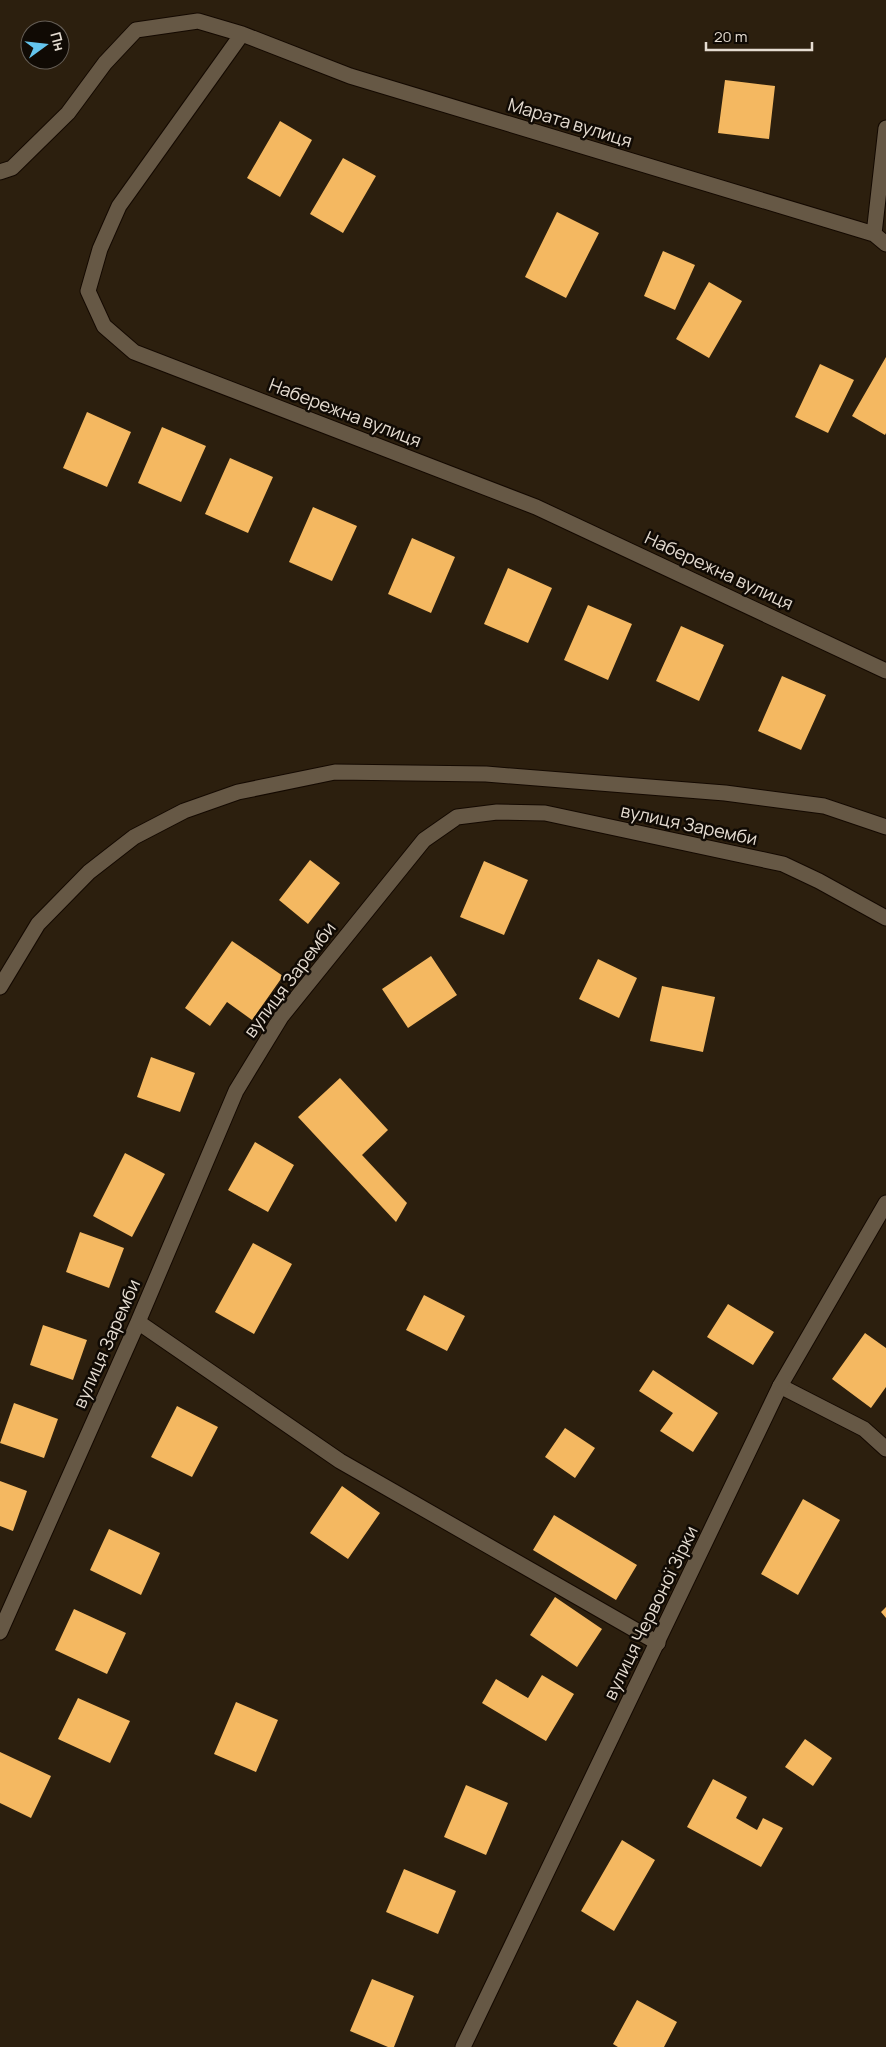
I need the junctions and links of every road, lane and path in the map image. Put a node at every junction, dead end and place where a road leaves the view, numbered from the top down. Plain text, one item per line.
1 (242, 34) junction
2 (886, 128) edge
3 (0, 172) edge
4 (874, 234) junction
5 (886, 244) edge
6 (886, 671) edge
7 (886, 827) edge
8 (886, 918) edge
9 (0, 987) edge
10 (886, 1203) edge
11 (138, 1322) junction
12 (780, 1386) junction
13 (886, 1449) edge
14 (0, 1632) edge
15 (658, 1643) junction
16 (463, 2047) edge

1 - 3 street, Марата вулиця
1 - 4 street, Марата вулиця
1 - 6 street, Набережна вулиця
2 - 4 street
4 - 5 street, Марата вулиця
7 - 9 street
8 - 11 street, вулиця Заремби
10 - 12 street, вулиця Червоної Зірки
11 - 14 street, вулиця Заремби
11 - 15 street
12 - 13 street
12 - 15 street, вулиця Червоної Зірки
15 - 16 street, вулиця Червоної Зірки

